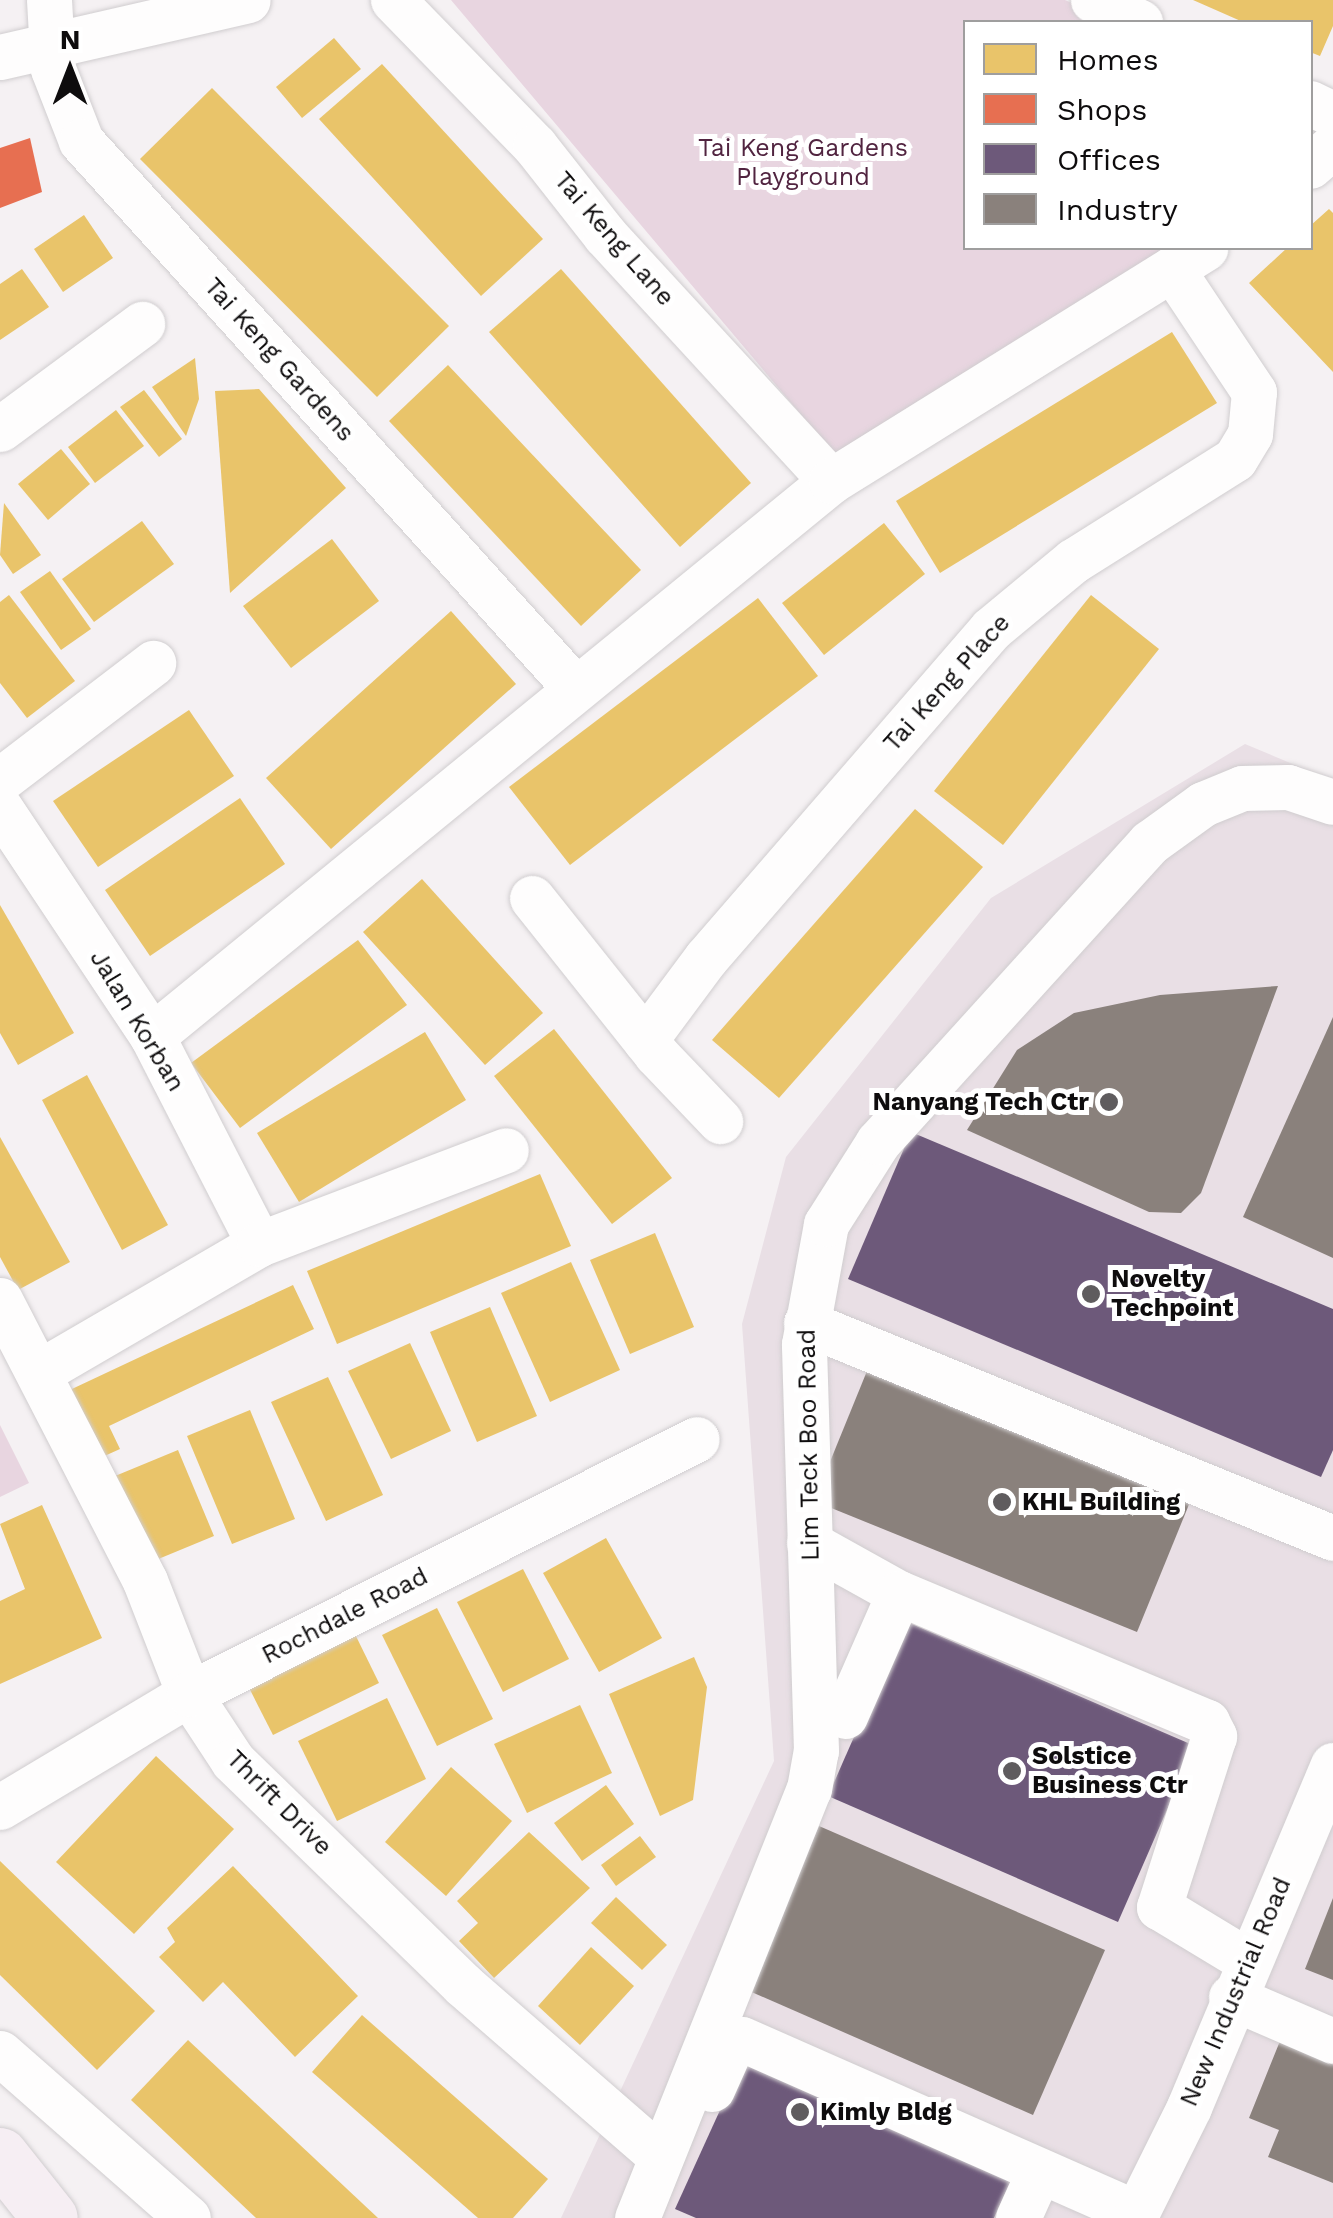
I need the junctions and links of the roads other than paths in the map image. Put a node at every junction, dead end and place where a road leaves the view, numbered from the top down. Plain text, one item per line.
1 (48, 0) edge
2 (248, 0) edge
3 (393, 0) edge
4 (1093, 0) edge
5 (1136, 20) edge
6 (49, 46) junction
7 (0, 56) edge
8 (1333, 146) edge
9 (1313, 163) edge
10 (1189, 258) edge
11 (142, 324) dead end
12 (0, 428) edge
13 (831, 481) junction
14 (154, 663) dead end
15 (576, 689) junction
16 (0, 780) edge
17 (1333, 802) edge
18 (0, 808) edge
19 (532, 898) dead end
20 (152, 1036) junction
21 (645, 1040) junction
22 (720, 1121) dead end
23 (506, 1150) dead end
24 (259, 1244) junction
25 (0, 1300) edge
26 (806, 1322) junction
27 (41, 1372) junction
28 (697, 1439) dead end
29 (1333, 1538) edge
30 (809, 1543) junction
31 (898, 1593) junction
32 (189, 1694) junction
33 (845, 1716) dead end
34 (1333, 1764) edge
35 (0, 1807) edge
36 (1323, 1816) edge
37 (1240, 1979) junction
38 (1333, 2041) edge
39 (0, 2053) edge
40 (0, 2155) edge
41 (660, 2156) junction
42 (1038, 2171) junction
43 (1135, 2216) edge
44 (50, 2218) edge
45 (188, 2218) edge
46 (637, 2218) edge
47 (667, 2218) edge
48 (1018, 2218) edge

1 - 6 street, Tai Keng Gardens
2 - 6 street
3 - 13 street, Tai Keng Lane
4 - 5 street
6 - 7 street
6 - 15 street, Tai Keng Gardens
8 - 9 street
10 - 13 street
10 - 21 street, Tai Keng Place
11 - 12 street
13 - 15 street
14 - 16 street
15 - 20 street
17 - 26 street, Lim Teck Boo Road
18 - 20 street, Jalan Korban
19 - 21 street
20 - 24 street, Jalan Korban
21 - 22 street
23 - 24 street
24 - 27 street
25 - 27 street, Thrift Drive
26 - 29 street
26 - 30 street, Lim Teck Boo Road
27 - 32 street, Thrift Drive
28 - 32 street, Rochdale Road
30 - 31 street
30 - 41 street, Lim Teck Boo Road
31 - 33 street
31 - 37 street
32 - 35 street, Rochdale Road
32 - 41 street, Thrift Drive
34 - 36 street, New Industrial Road
36 - 37 street, New Industrial Road
37 - 38 street
37 - 43 street, New Industrial Road
39 - 45 street
40 - 44 main road
41 - 46 street, Lim Teck Boo Road
42 - 43 street
42 - 47 street
42 - 48 street

